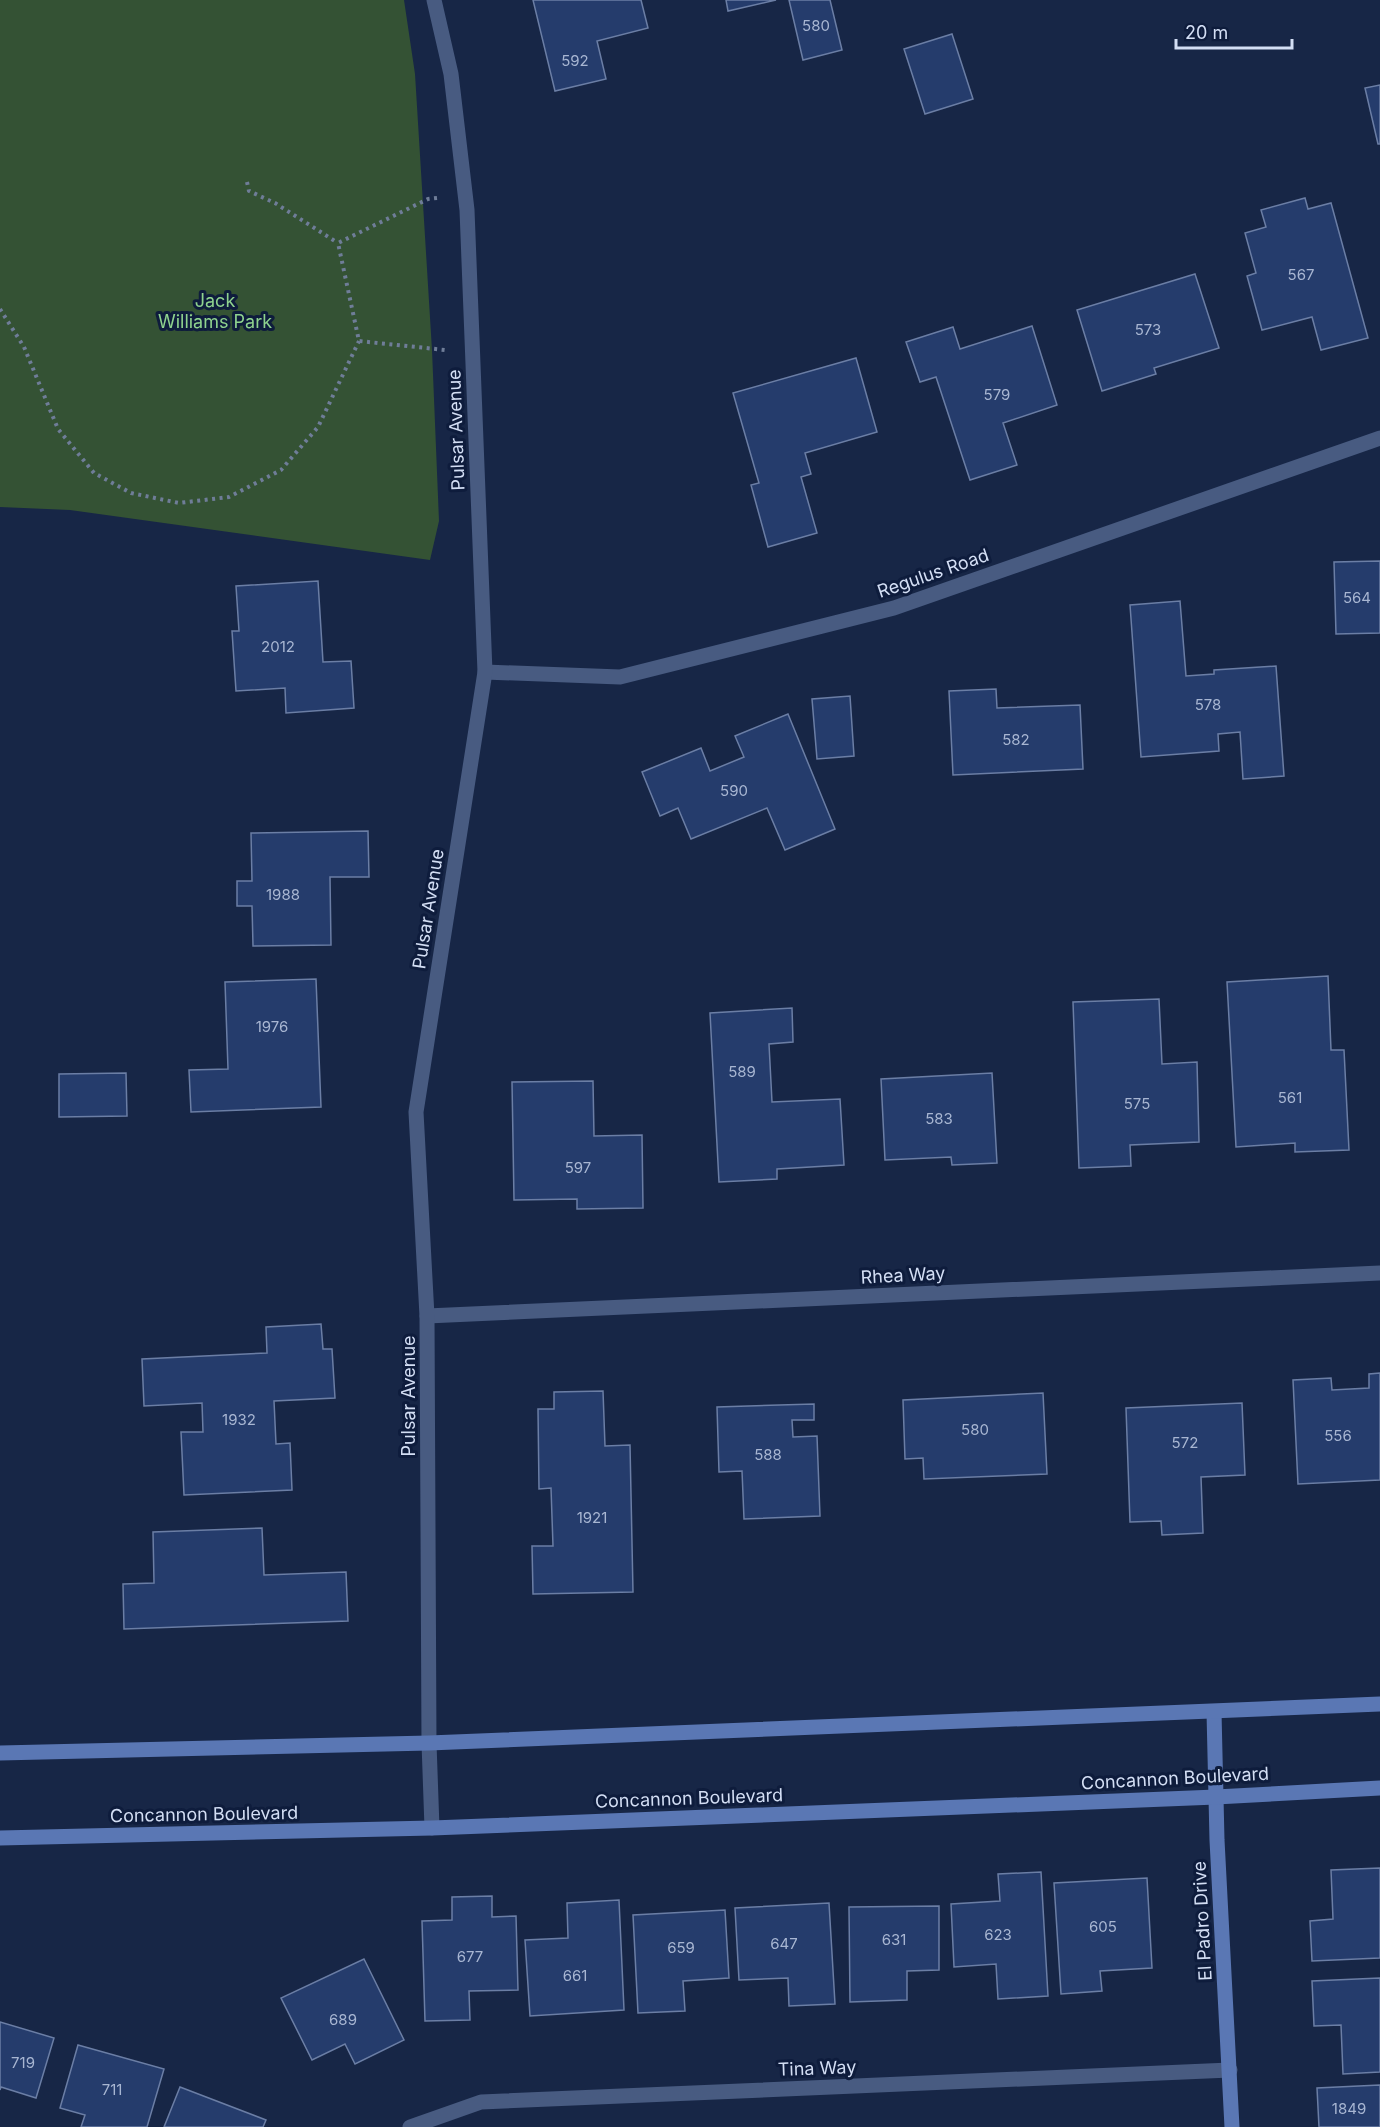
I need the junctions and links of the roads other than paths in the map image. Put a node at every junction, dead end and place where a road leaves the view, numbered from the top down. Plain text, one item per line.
1 (434, 0) edge
2 (1380, 438) edge
3 (485, 672) junction
4 (1380, 1273) edge
5 (427, 1316) junction
6 (1380, 1704) edge
7 (1214, 1712) junction
8 (429, 1743) junction
9 (0, 1753) edge
10 (1380, 1788) edge
11 (1216, 1797) junction
12 (432, 1828) junction
13 (0, 1838) edge
14 (1230, 2070) junction
15 (410, 2127) edge
16 (1232, 2127) edge

1 - 3 street, Pulsar Avenue
2 - 3 street, Regulus Road
3 - 5 street, Pulsar Avenue
4 - 5 street, Rhea Way
5 - 8 street, Pulsar Avenue
6 - 7 main road
7 - 8 main road
7 - 11 main road, El Padro Drive
8 - 9 main road
8 - 12 street, Pulsar Avenue
10 - 11 main road, Concannon Boulevard
11 - 12 main road, Concannon Boulevard
11 - 14 main road, El Padro Drive
12 - 13 main road, Concannon Boulevard
14 - 15 street, Tina Way
14 - 16 main road, El Padro Drive

